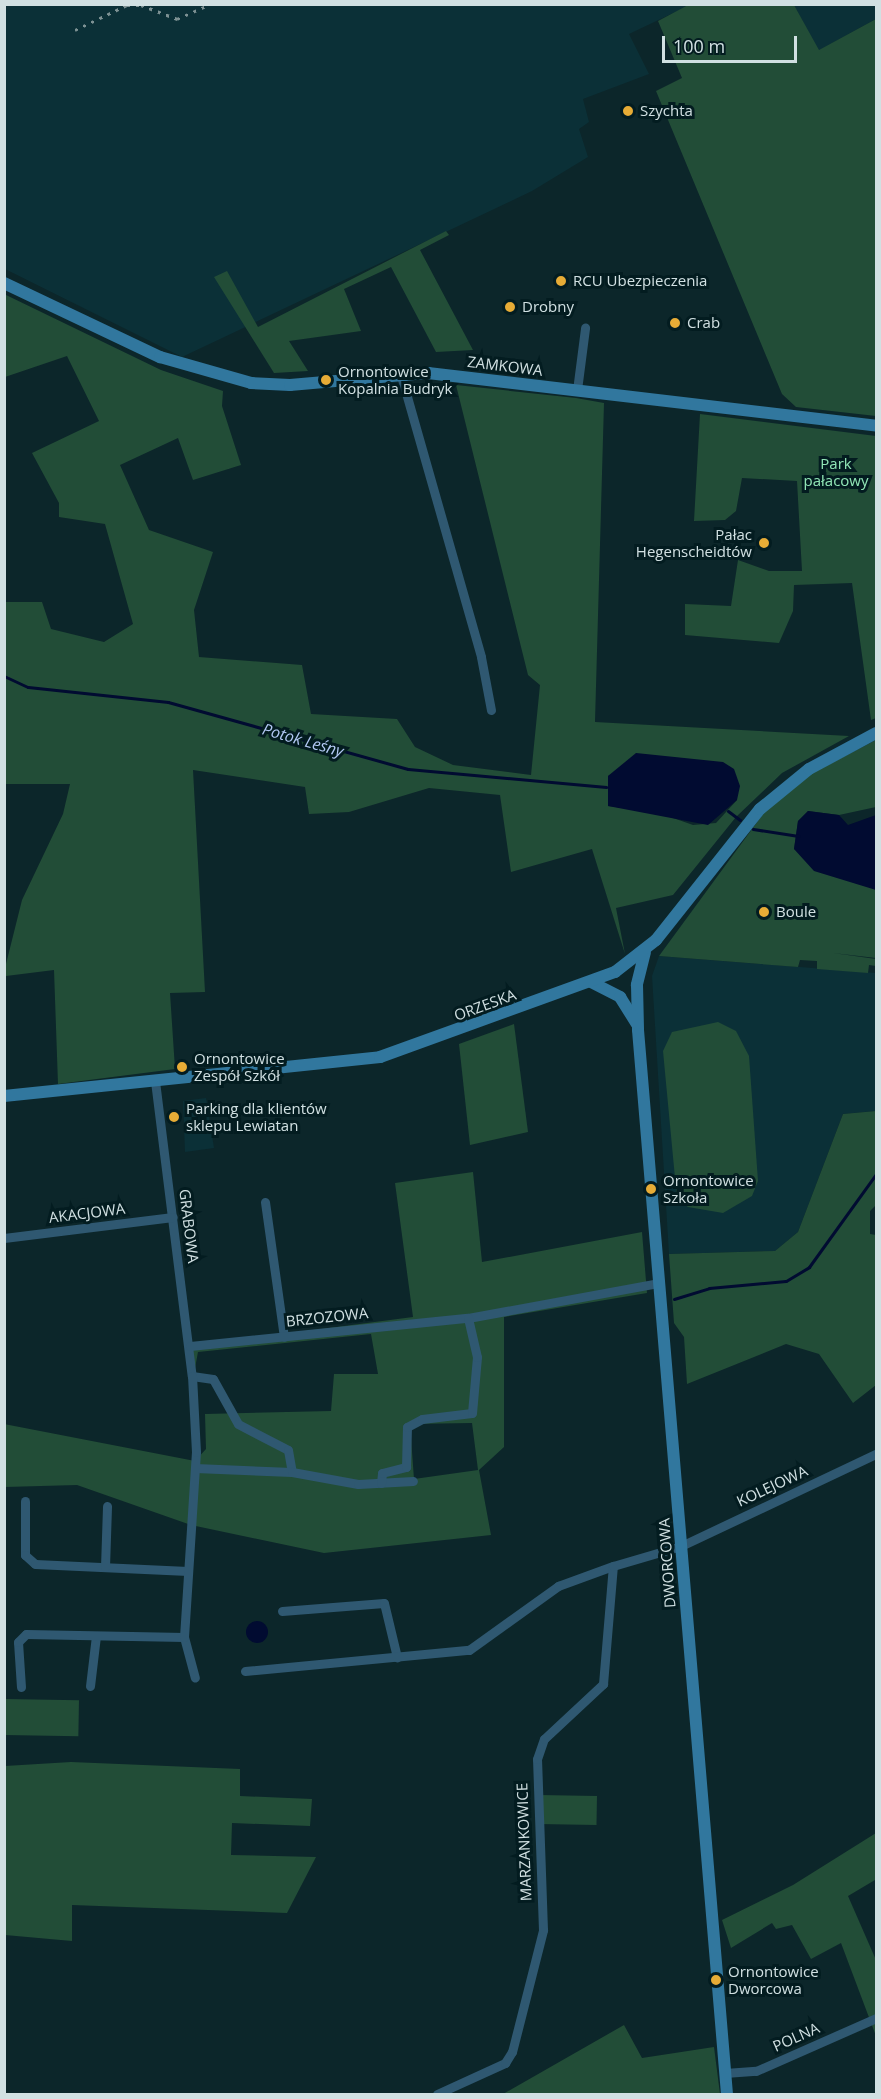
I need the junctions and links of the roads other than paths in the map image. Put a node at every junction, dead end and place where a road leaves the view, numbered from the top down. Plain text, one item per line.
1 (4, 283) edge
2 (585, 328) dead end
3 (400, 372) junction
4 (577, 390) junction
5 (876, 426) edge
6 (491, 710) dead end
7 (876, 733) edge
8 (645, 952) junction
9 (620, 970) junction
10 (591, 982) junction
11 (637, 987) junction
12 (619, 996) junction
13 (638, 1029) junction
14 (155, 1081) junction
15 (4, 1096) edge
16 (265, 1202) dead end
17 (173, 1217) junction
18 (4, 1238) edge
19 (658, 1283) junction
20 (468, 1318) junction
21 (284, 1337) junction
22 (190, 1346) junction
23 (192, 1376) junction
24 (876, 1454) edge
25 (195, 1468) junction
26 (292, 1472) junction
27 (413, 1481) dead end
28 (381, 1483) junction
29 (25, 1501) dead end
30 (107, 1506) dead end
31 (681, 1546) junction
32 (613, 1566) junction
33 (105, 1567) junction
34 (188, 1571) junction
35 (282, 1611) dead end
36 (96, 1636) junction
37 (184, 1637) junction
38 (396, 1657) junction
39 (245, 1671) dead end
40 (195, 1678) dead end
41 (90, 1686) dead end
42 (21, 1687) dead end
43 (876, 2018) edge
44 (725, 2073) junction
45 (437, 2094) edge
46 (727, 2094) edge

1 - 3 street, ZAMKOWA
2 - 4 street
3 - 4 street, ZAMKOWA
3 - 6 street
4 - 5 street, ZAMKOWA
7 - 8 street, ORZESKA
8 - 9 street, ORZESKA
8 - 11 street, DWORCOWA
9 - 10 street, ORZESKA
9 - 11 street
9 - 12 street
10 - 12 street
10 - 14 street, ORZESKA
11 - 12 street
11 - 13 street, DWORCOWA
12 - 13 street, DWORCOWA
13 - 19 street, DWORCOWA
14 - 15 street, ORZESKA
14 - 17 street, GRABOWA
16 - 21 street
17 - 18 street, AKACJOWA
17 - 22 street, GRABOWA
19 - 20 street, BRZOZOWA
19 - 31 street, DWORCOWA
20 - 21 street, BRZOZOWA
20 - 28 street
21 - 22 street, BRZOZOWA
22 - 23 street, GRABOWA
23 - 25 street, GRABOWA
23 - 26 street
24 - 31 street, KOLEJOWA
25 - 26 street
25 - 34 street, GRABOWA
26 - 28 street
27 - 28 street
29 - 33 street
30 - 33 street
31 - 32 street
31 - 44 street, DWORCOWA
32 - 38 street
32 - 45 street, MARZANKOWICE
33 - 34 street
34 - 37 street, GRABOWA
35 - 38 street
36 - 37 street
36 - 41 street
36 - 42 street
37 - 40 street, GRABOWA
38 - 39 street
43 - 44 street, POLNA
44 - 46 street, DWORCOWA

